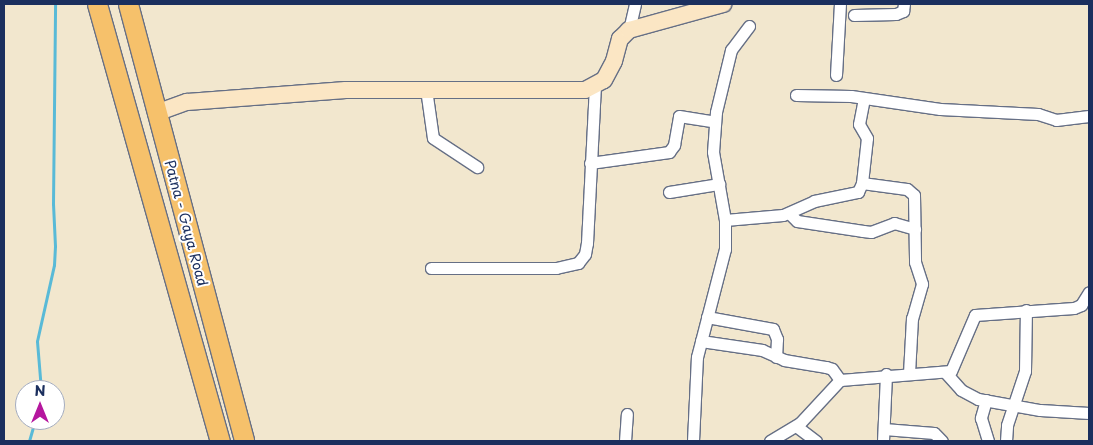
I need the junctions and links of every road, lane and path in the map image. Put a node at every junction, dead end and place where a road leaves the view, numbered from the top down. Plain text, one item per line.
1 (97, 4) edge
2 (128, 4) edge
3 (635, 4) edge
4 (723, 4) edge
5 (840, 4) edge
6 (904, 4) edge
7 (912, 4) edge
8 (854, 15) dead end
9 (749, 26) dead end
10 (630, 30) junction
11 (836, 75) dead end
12 (595, 87) junction
13 (426, 89) junction
14 (796, 95) dead end
15 (864, 98) junction
16 (156, 113) junction
17 (1089, 116) edge
18 (715, 122) junction
19 (590, 163) junction
20 (477, 167) dead end
21 (862, 183) junction
22 (719, 184) junction
23 (669, 192) dead end
24 (790, 213) junction
25 (725, 220) junction
26 (915, 229) junction
27 (431, 268) dead end
28 (1089, 292) edge
29 (1026, 310) junction
30 (707, 317) junction
31 (700, 341) junction
32 (776, 357) junction
33 (945, 372) junction
34 (909, 373) junction
35 (886, 374) junction
36 (840, 380) junction
37 (986, 400) junction
38 (1016, 406) junction
39 (1089, 413) edge
40 (627, 414) dead end
41 (796, 426) junction
42 (884, 429) junction
43 (910, 436) edge
44 (220, 441) edge
45 (244, 441) edge
46 (625, 441) edge
47 (693, 441) edge
48 (770, 441) edge
49 (816, 441) edge
50 (884, 441) edge
51 (942, 441) edge
52 (988, 441) edge
53 (1006, 441) edge

1 - 44 main road
2 - 16 main road, Patna - Gaya Road
3 - 10 street
4 - 10 street
5 - 11 street
6 - 7 street
6 - 8 street
9 - 18 street
10 - 12 street
12 - 13 street
12 - 19 street
13 - 16 street
13 - 20 street
14 - 15 street
15 - 17 street
15 - 21 street
16 - 45 main road, Patna - Gaya Road
18 - 19 street
18 - 22 street
19 - 27 street
21 - 24 street
21 - 26 street
22 - 23 street
22 - 25 street
24 - 25 street
24 - 26 street
25 - 30 street
26 - 34 street
28 - 29 street
29 - 33 street
29 - 38 street
30 - 31 street
30 - 32 street
31 - 32 street
31 - 47 street
32 - 36 street
33 - 34 street
33 - 37 street
34 - 35 street
35 - 36 street
35 - 42 street
36 - 41 street
37 - 38 street
37 - 52 street
38 - 39 street
38 - 53 street
40 - 46 street
41 - 48 street
41 - 49 street
42 - 43 street
42 - 50 street
43 - 51 street

